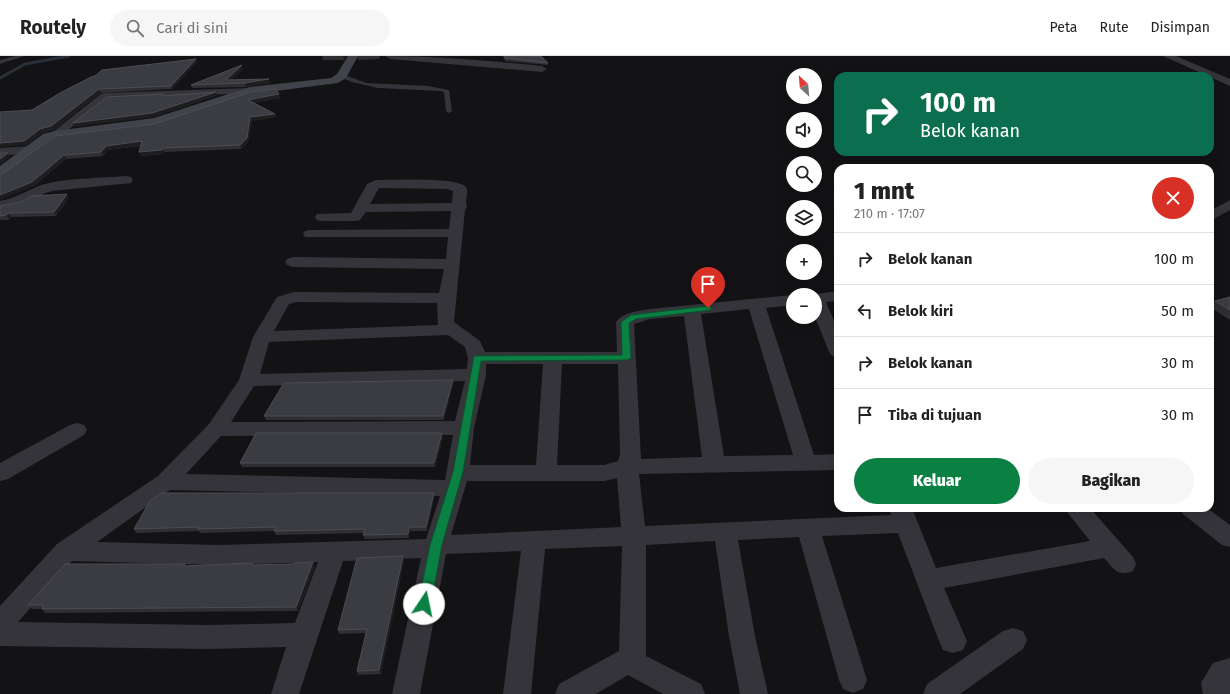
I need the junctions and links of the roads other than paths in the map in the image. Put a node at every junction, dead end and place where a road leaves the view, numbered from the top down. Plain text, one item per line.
1 (22, 56) edge
2 (353, 56) edge
3 (390, 56) edge
4 (1156, 56) edge
5 (1168, 56) edge
6 (0, 62) edge
7 (542, 69) dead end
8 (1194, 72) edge
9 (1206, 72) edge
10 (1214, 75) edge
11 (342, 76) junction
12 (1214, 81) edge
13 (1230, 82) edge
14 (1230, 88) edge
15 (250, 91) junction
16 (448, 111) dead end
17 (54, 135) junction
18 (31, 150) junction
19 (0, 152) edge
20 (0, 173) edge
21 (126, 180) dead end
22 (1230, 204) edge
23 (0, 205) edge
24 (460, 207) junction
25 (361, 208) junction
26 (1214, 214) edge
27 (322, 217) dead end
28 (455, 233) junction
29 (310, 234) dead end
30 (293, 262) dead end
31 (453, 264) junction
32 (834, 296) edge
33 (822, 297) edge
34 (786, 301) edge
35 (446, 302) junction
36 (756, 304) junction
37 (692, 310) junction
38 (822, 312) edge
39 (451, 330) junction
40 (262, 337) junction
41 (834, 340) edge
42 (553, 358) junction
43 (627, 358) junction
44 (476, 367) junction
45 (248, 380) junction
46 (464, 428) junction
47 (216, 429) junction
48 (77, 430) dead end
49 (834, 462) edge
50 (806, 463) junction
51 (714, 464) junction
52 (627, 467) junction
53 (546, 472) junction
54 (0, 473) edge
55 (455, 480) junction
56 (166, 482) junction
57 (1079, 512) edge
58 (1196, 512) edge
59 (903, 515) edge
60 (808, 528) junction
61 (725, 532) junction
62 (634, 535) junction
63 (1230, 538) edge
64 (534, 540) junction
65 (436, 546) junction
66 (66, 551) junction
67 (333, 553) junction
68 (929, 580) junction
69 (0, 624) edge
70 (0, 634) edge
71 (304, 635) junction
72 (1013, 640) dead end
73 (953, 641) dead end
74 (628, 662) junction
75 (1230, 671) edge
76 (853, 680) dead end
77 (285, 694) edge
78 (406, 694) edge
79 (517, 694) edge
80 (568, 694) edge
81 (690, 694) edge
82 (754, 694) edge
83 (937, 694) edge
84 (1217, 694) edge

1 - 6 lane
2 - 11 street
3 - 7 street
4 - 8 street
5 - 9 street
10 - 13 street
11 - 15 street
11 - 16 lane
12 - 14 street
15 - 17 street
15 - 17 street
17 - 18 street
18 - 19 street
18 - 20 street
21 - 23 street
22 - 26 street
24 - 25 street
24 - 25 street
24 - 28 street
25 - 27 street
28 - 29 street
28 - 31 street
30 - 31 street
31 - 35 street
32 - 33 street
34 - 36 street
35 - 39 street
35 - 40 street
36 - 37 street
36 - 50 street
37 - 43 street
37 - 51 street
38 - 41 street
39 - 40 street
39 - 44 street
40 - 45 street
42 - 43 street
42 - 44 street
42 - 53 street
43 - 52 street
44 - 45 street
44 - 46 street
45 - 47 street
46 - 47 street
46 - 55 street
47 - 56 street
48 - 54 street
49 - 50 street
50 - 51 street
51 - 52 street
52 - 53 street
52 - 62 street
53 - 55 street
55 - 56 street
55 - 65 street
56 - 66 street
57 - 68 street
58 - 63 street
59 - 60 street
59 - 68 street
60 - 61 street
60 - 76 street
61 - 62 street
61 - 82 street
62 - 64 street
62 - 74 street
64 - 65 street
64 - 79 street
65 - 67 street
65 - 78 street
66 - 67 street
66 - 69 street
67 - 71 street
68 - 73 street
70 - 71 street
71 - 77 street
72 - 83 street
74 - 80 street
74 - 81 street
75 - 84 street

